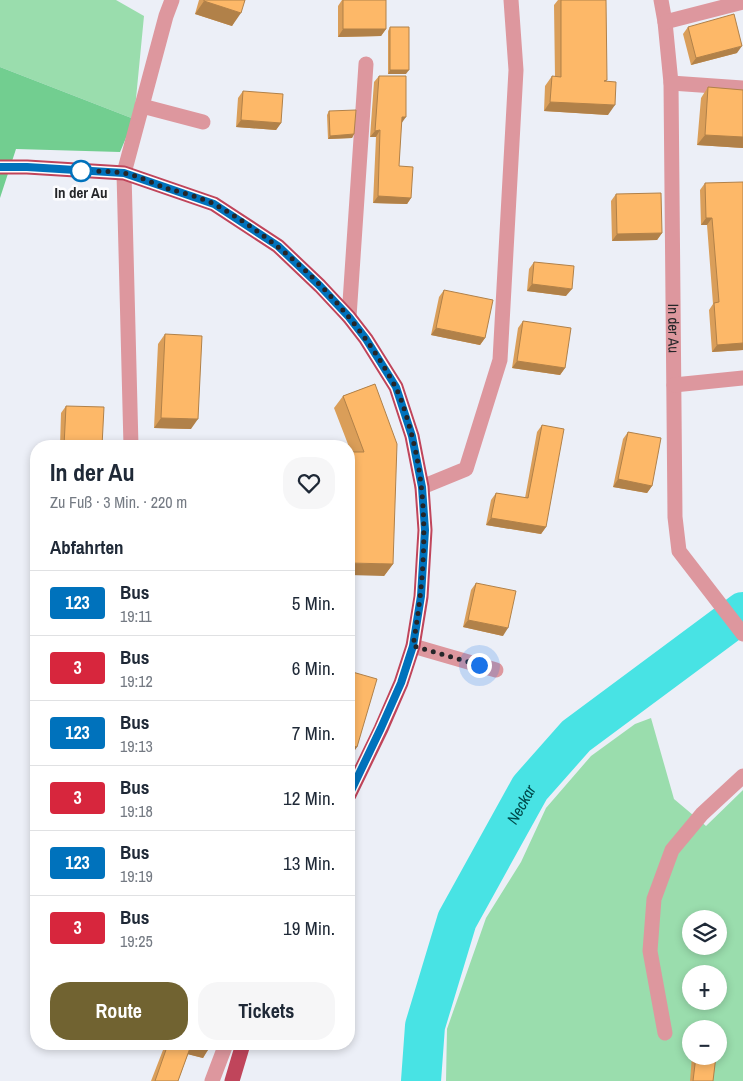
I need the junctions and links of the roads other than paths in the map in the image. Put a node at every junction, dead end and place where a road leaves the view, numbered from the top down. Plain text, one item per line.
1 (172, 0) edge
2 (511, 0) edge
3 (661, 0) edge
4 (743, 2) edge
5 (665, 22) junction
6 (366, 64) dead end
7 (671, 83) junction
8 (743, 88) edge
9 (142, 106) junction
10 (203, 122) dead end
11 (0, 167) edge
12 (124, 173) junction
13 (349, 317) junction
14 (743, 378) edge
15 (674, 386) junction
16 (131, 440) edge
17 (422, 487) junction
18 (743, 634) edge
19 (413, 646) junction
20 (496, 670) dead end
21 (743, 776) edge
22 (355, 782) edge
23 (665, 1033) dead end
24 (224, 1050) edge
25 (241, 1050) edge
26 (212, 1081) edge
27 (232, 1081) edge

1 - 9 street
2 - 17 street
3 - 5 street, In der Au
4 - 5 street
5 - 7 street, In der Au
6 - 13 street
7 - 8 street
7 - 15 street, In der Au
9 - 10 street
9 - 12 street
11 - 12 main road
12 - 13 main road
12 - 16 street
13 - 17 main road
14 - 15 street
15 - 18 street, In der Au
17 - 19 main road
19 - 20 street
19 - 22 main road
21 - 23 street
24 - 26 street
25 - 27 main road

